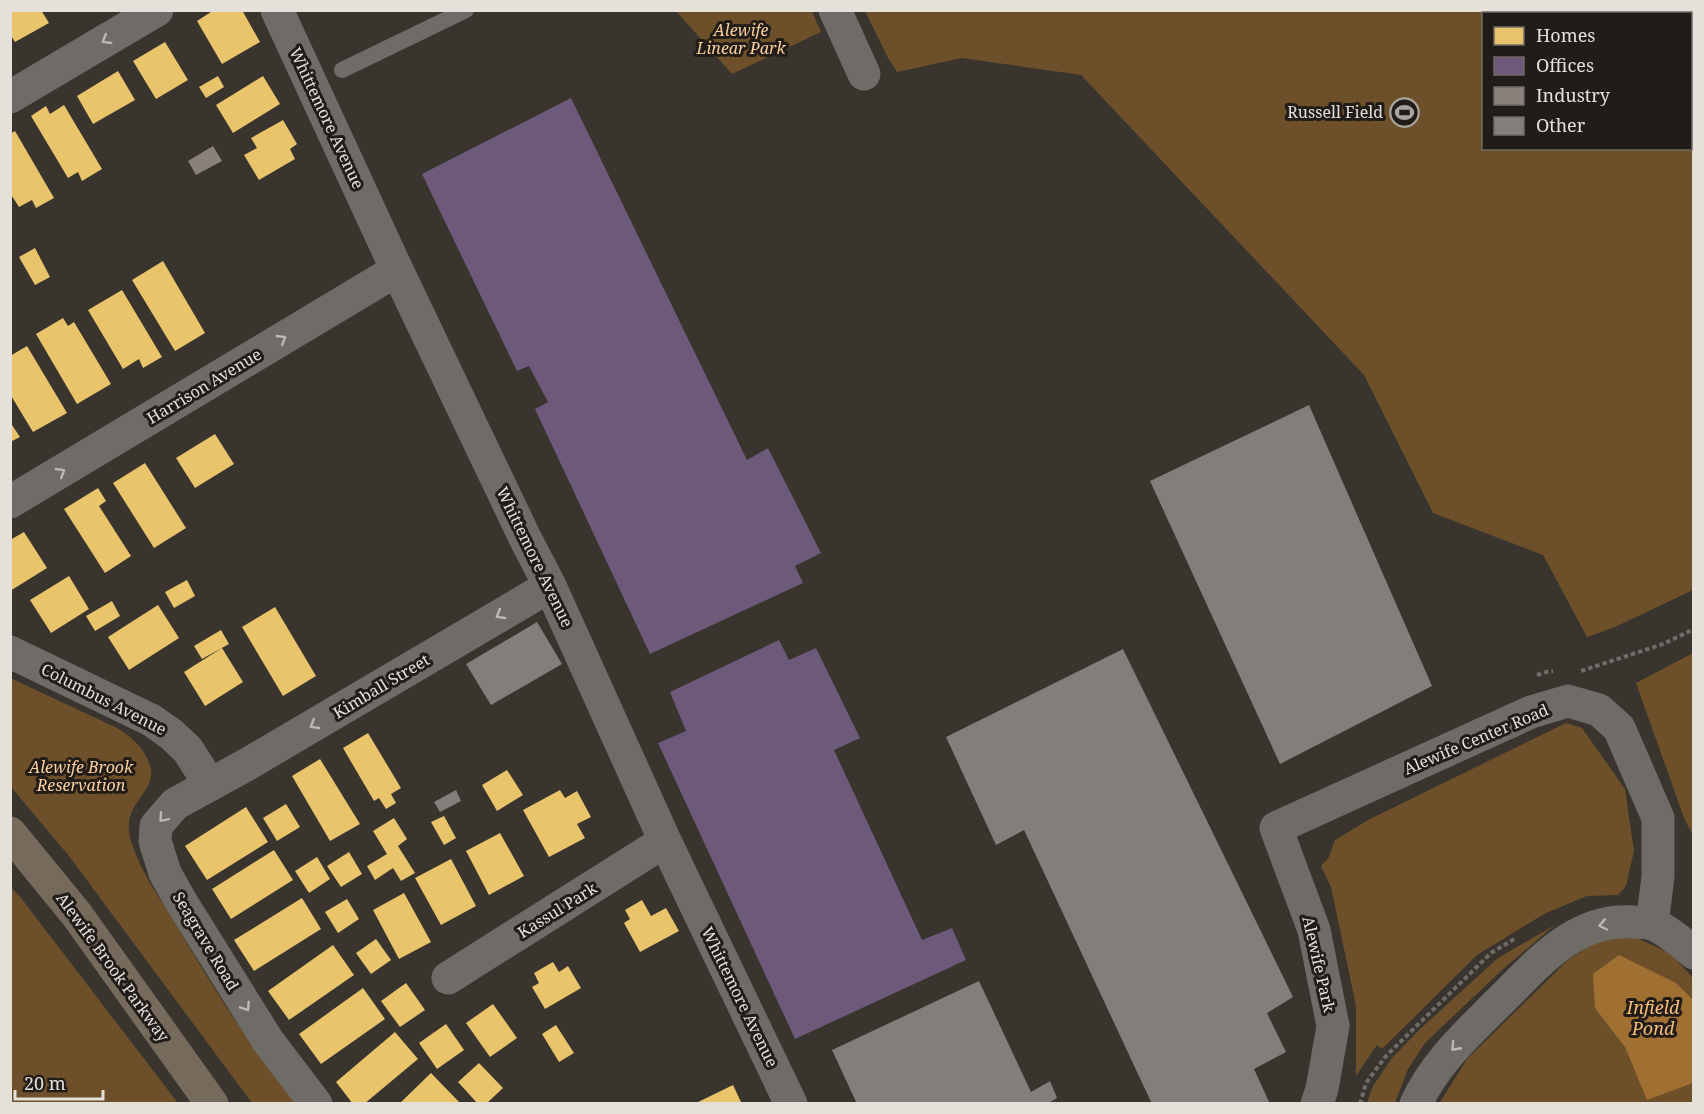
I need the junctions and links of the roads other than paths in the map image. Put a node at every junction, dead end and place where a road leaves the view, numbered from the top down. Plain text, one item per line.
1 (157, 10) edge
2 (277, 10) edge
3 (466, 10) edge
4 (835, 10) edge
5 (342, 70) dead end
6 (864, 74) dead end
7 (10, 97) edge
8 (397, 270) junction
9 (10, 502) edge
10 (550, 585) junction
11 (10, 652) edge
12 (210, 784) junction
13 (1276, 828) joint
14 (10, 833) edge
15 (665, 841) junction
16 (1652, 924) junction
17 (1694, 953) edge
18 (448, 978) dead end
19 (212, 1104) edge
20 (316, 1104) edge
21 (791, 1104) edge
22 (1317, 1104) edge
23 (1416, 1104) edge

1 -> 7 street
2 - 8 street, Whittemore Avenue
3 - 5 lane
4 - 6 street
9 -> 8 street, Harrison Avenue
8 - 10 street, Whittemore Avenue
10 -> 12 street, Kimball Street
10 - 15 street, Whittemore Avenue
11 - 12 street, Columbus Avenue
12 -> 20 street, Seagrave Road
13 - 16 street, Alewife Center Road
13 - 22 street, Alewife Park
14 - 19 highway, Alewife Brook Parkway
15 - 18 street, Kassul Park
15 - 21 street, Whittemore Avenue
16 - 17 street
16 -> 23 street

